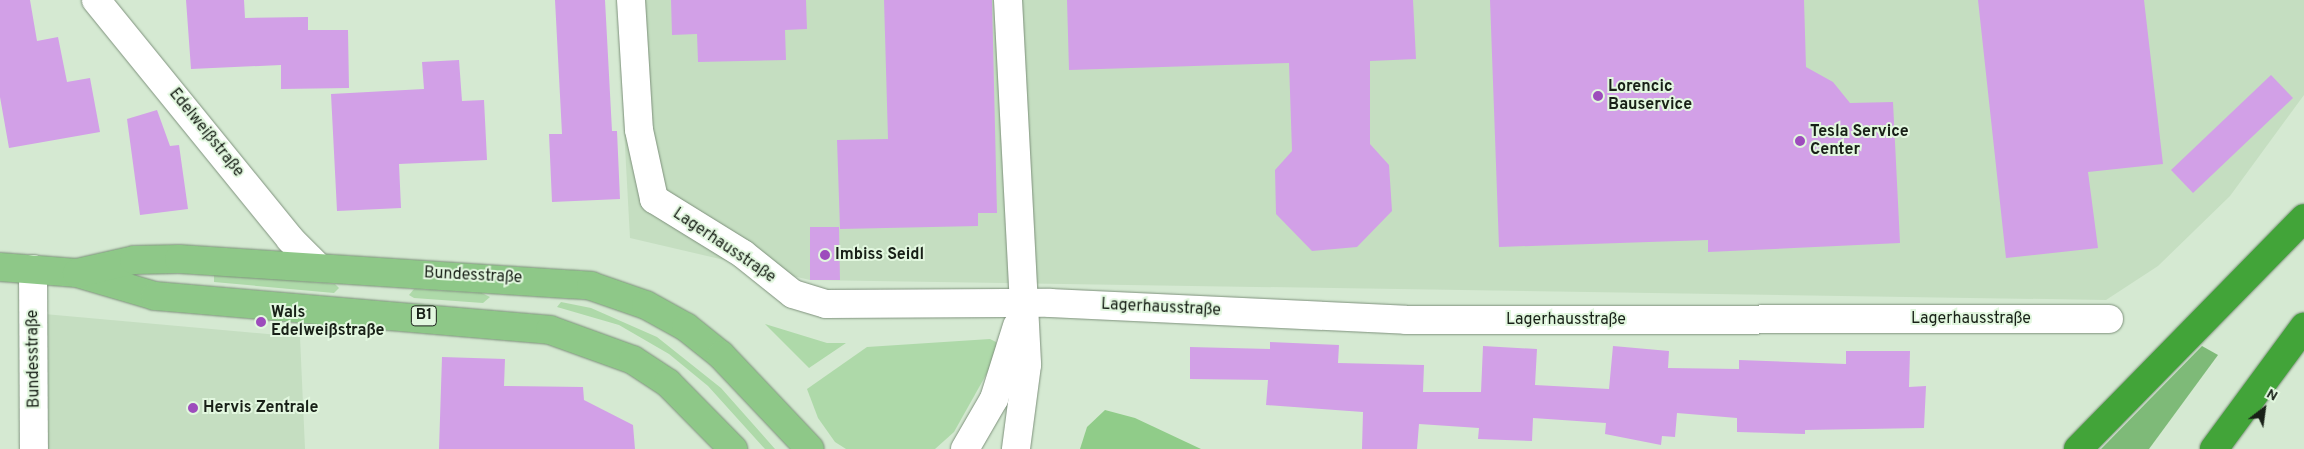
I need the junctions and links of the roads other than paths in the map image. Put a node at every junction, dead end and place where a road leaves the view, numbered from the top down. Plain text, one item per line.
1 (96, 0) edge
2 (631, 0) edge
3 (1008, 0) edge
4 (2304, 218) edge
5 (318, 266) junction
6 (0, 267) edge
7 (33, 269) junction
8 (77, 273) junction
9 (1023, 303) junction
10 (2109, 319) dead end
11 (2304, 326) edge
12 (34, 449) edge
13 (733, 449) edge
14 (810, 449) edge
15 (965, 449) edge
16 (1016, 449) edge
17 (2078, 449) edge
18 (2214, 449) edge

1 - 5 street, Edelweißstraße
2 - 9 street, Lagerhausstraße
3 - 9 street
4 - 17 highway
5 - 8 main road, Bundesstraße / B1
5 - 14 main road, Bundesstraße / B1
6 - 7 main road, Bundesstraße / B1
7 - 8 main road, Bundesstraße / B1
7 - 12 street, Bundesstraße
8 - 13 main road, Bundesstraße / B1
9 - 10 street, Lagerhausstraße
9 - 15 street
9 - 16 street
11 - 18 highway

